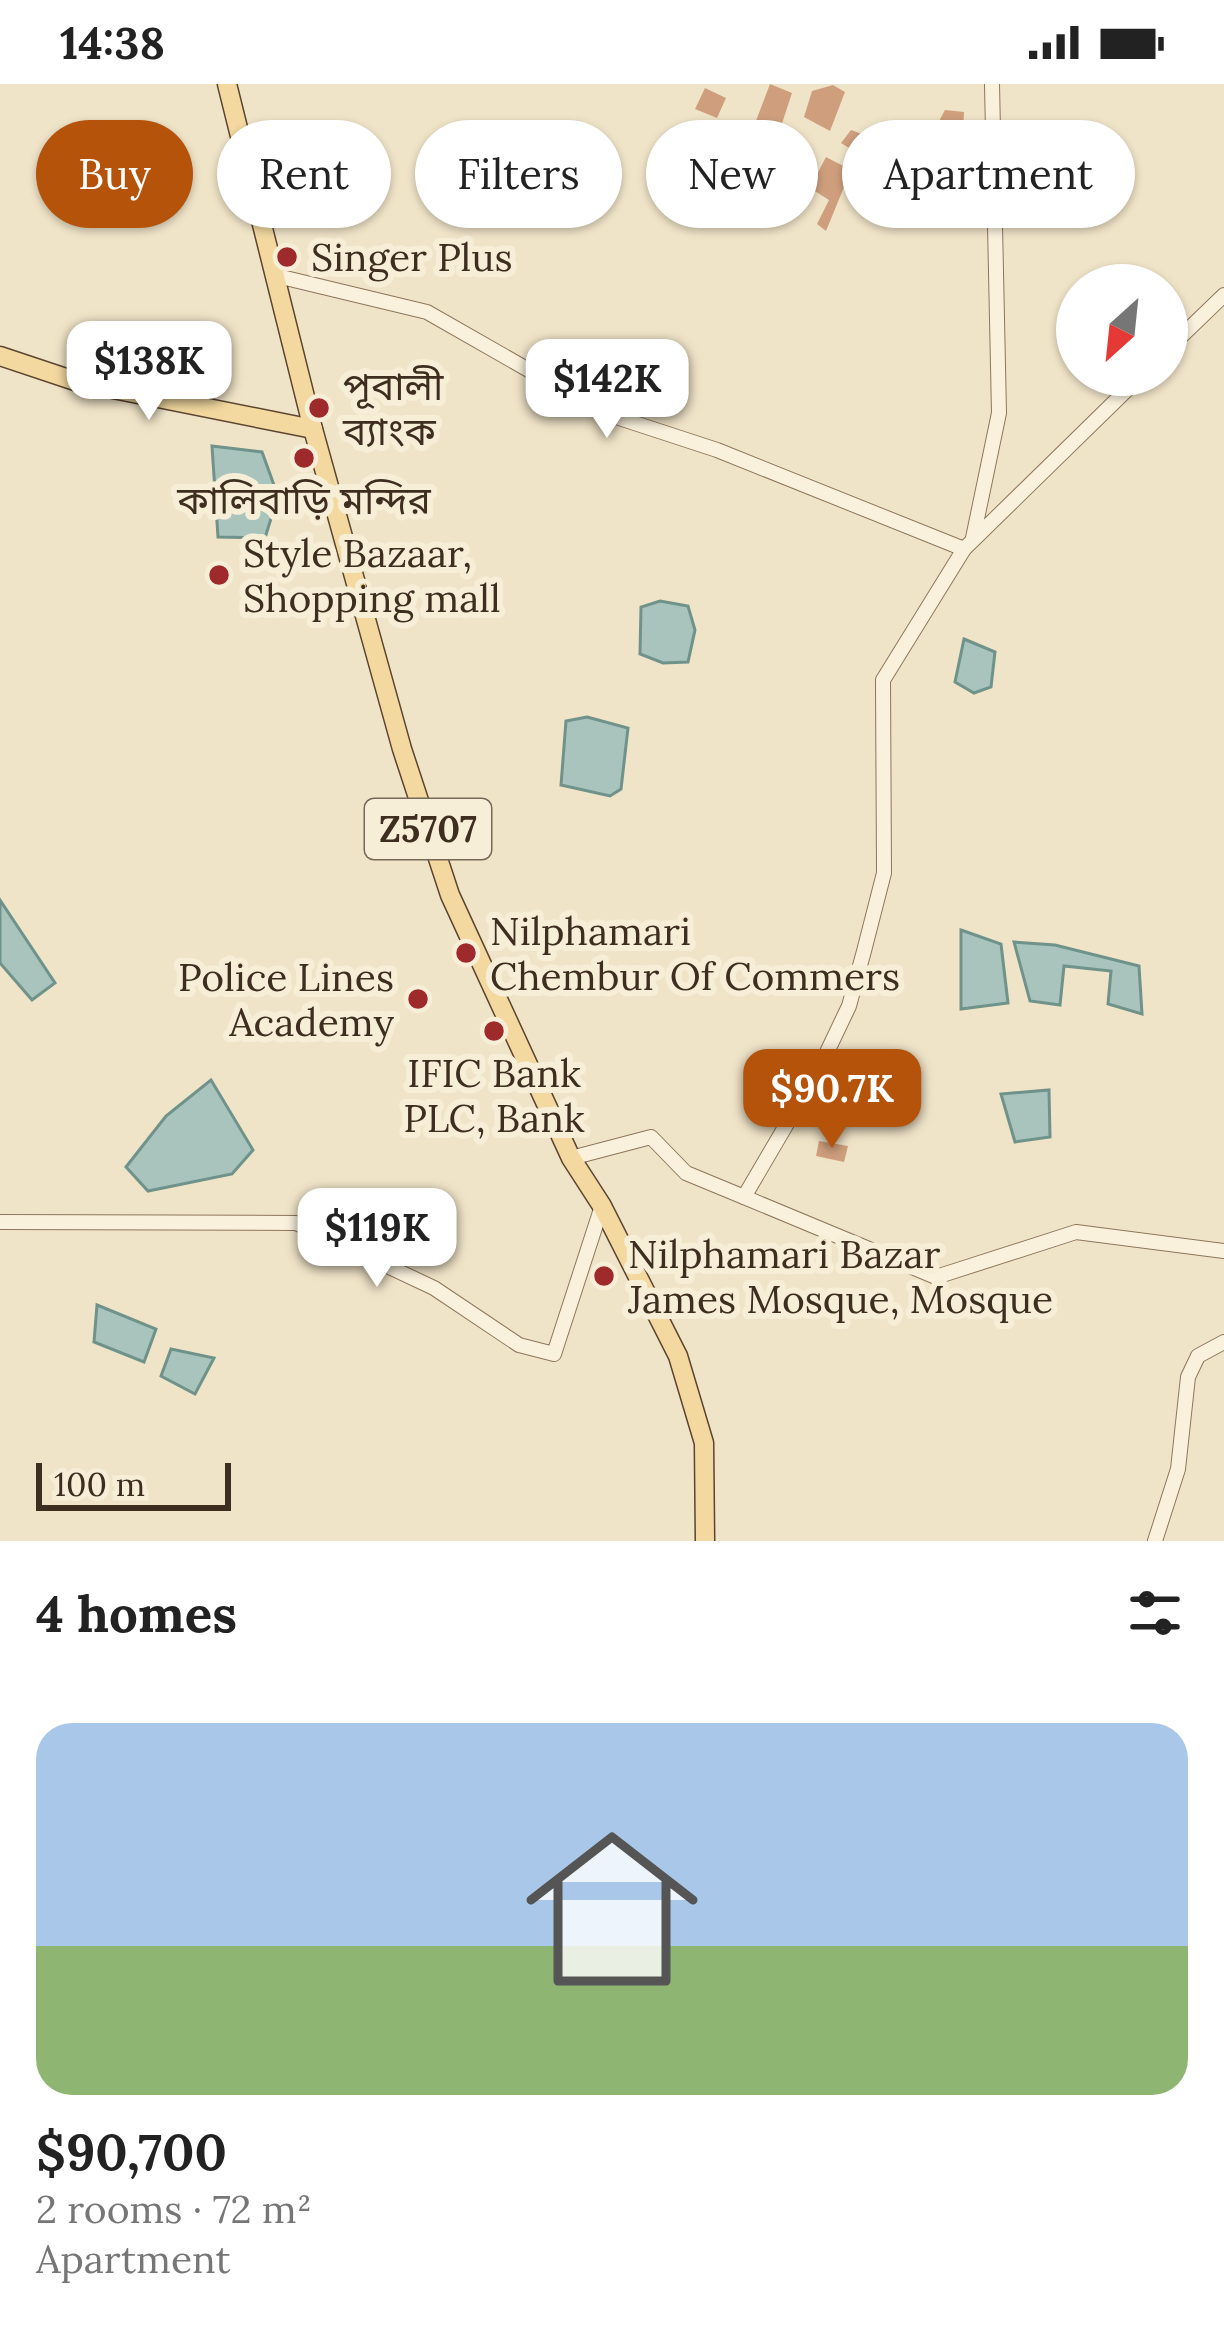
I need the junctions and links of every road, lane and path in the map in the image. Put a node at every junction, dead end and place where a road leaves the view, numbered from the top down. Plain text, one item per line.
1 (227, 84) edge
2 (992, 84) edge
3 (273, 275) junction
4 (1224, 295) edge
5 (1188, 330) edge
6 (0, 356) edge
7 (1121, 396) edge
8 (313, 430) junction
9 (969, 544) junction
10 (571, 1157) junction
11 (744, 1198) junction
12 (602, 1206) junction
13 (0, 1222) edge
14 (1224, 1251) edge
15 (1224, 1342) edge
16 (706, 1541) edge
17 (1155, 1541) edge

1 - 3 main road, Z5707
2 - 9 street
3 - 8 main road, Z5707
3 - 9 street
4 - 5 street
6 - 8 main road
7 - 9 street
8 - 10 main road, Z5707
9 - 11 street
10 - 11 street
10 - 12 main road, Z5707
11 - 14 street
12 - 13 street
12 - 16 main road, Z5707
15 - 17 street

